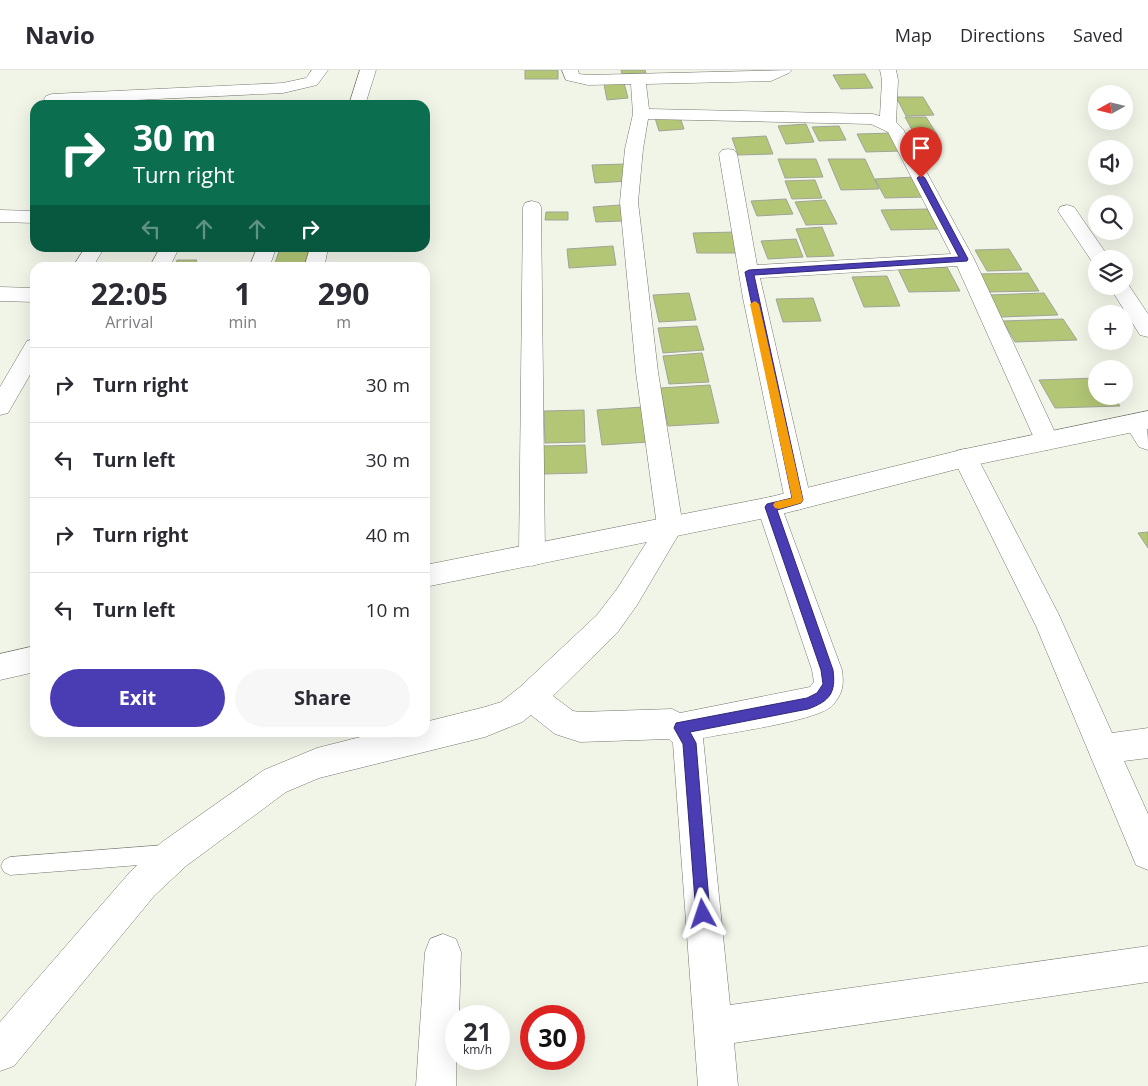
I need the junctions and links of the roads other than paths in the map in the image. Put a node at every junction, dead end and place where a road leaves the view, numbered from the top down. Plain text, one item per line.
1 (320, 70) edge
2 (368, 70) edge
3 (570, 70) edge
4 (784, 70) edge
5 (888, 70) edge
6 (763, 76) junction
7 (638, 79) junction
8 (243, 89) junction
9 (52, 99) dead end
10 (180, 99) edge
11 (238, 100) edge
12 (359, 100) edge
13 (768, 103) junction
14 (641, 114) junction
15 (888, 124) junction
16 (728, 154) dead end
17 (532, 207) dead end
18 (1067, 211) dead end
19 (0, 216) edge
20 (30, 217) edge
21 (1094, 250) edge
22 (964, 259) junction
23 (749, 272) junction
24 (0, 294) edge
25 (30, 295) edge
26 (1124, 295) edge
27 (1148, 330) edge
28 (30, 355) edge
29 (0, 407) edge
30 (1144, 428) edge
31 (1047, 441) junction
32 (965, 458) junction
33 (784, 504) junction
34 (670, 527) junction
35 (532, 555) junction
36 (430, 575) edge
37 (30, 660) edge
38 (0, 667) edge
39 (531, 698) junction
40 (681, 728) junction
41 (430, 735) edge
42 (424, 737) edge
43 (1148, 743) edge
44 (1103, 749) junction
45 (174, 854) junction
46 (1148, 854) edge
47 (10, 866) dead end
48 (443, 952) dead end
49 (1148, 964) edge
50 (712, 1027) junction
51 (0, 1052) edge
52 (436, 1086) edge
53 (718, 1086) edge

1 - 8 street
2 - 12 street
3 - 7 street
4 - 6 street
5 - 15 street
6 - 7 street
6 - 13 street
7 - 14 street
8 - 10 street
8 - 11 street
9 - 10 street
13 - 14 street
13 - 15 street
14 - 34 street
15 - 22 street
16 - 23 street
17 - 35 street
18 - 21 street
19 - 20 street
22 - 23 street
22 - 31 street
23 - 33 street
24 - 25 street
26 - 27 street
28 - 29 street
30 - 31 street
31 - 32 street
32 - 33 street
32 - 44 street
33 - 34 street
33 - 40 street
34 - 35 street
34 - 39 street
35 - 36 street
37 - 38 street
39 - 40 street
39 - 41 street
40 - 50 street
42 - 45 street
43 - 44 street
44 - 46 street
45 - 47 lane
45 - 51 street
48 - 52 street
49 - 50 street
50 - 53 street

